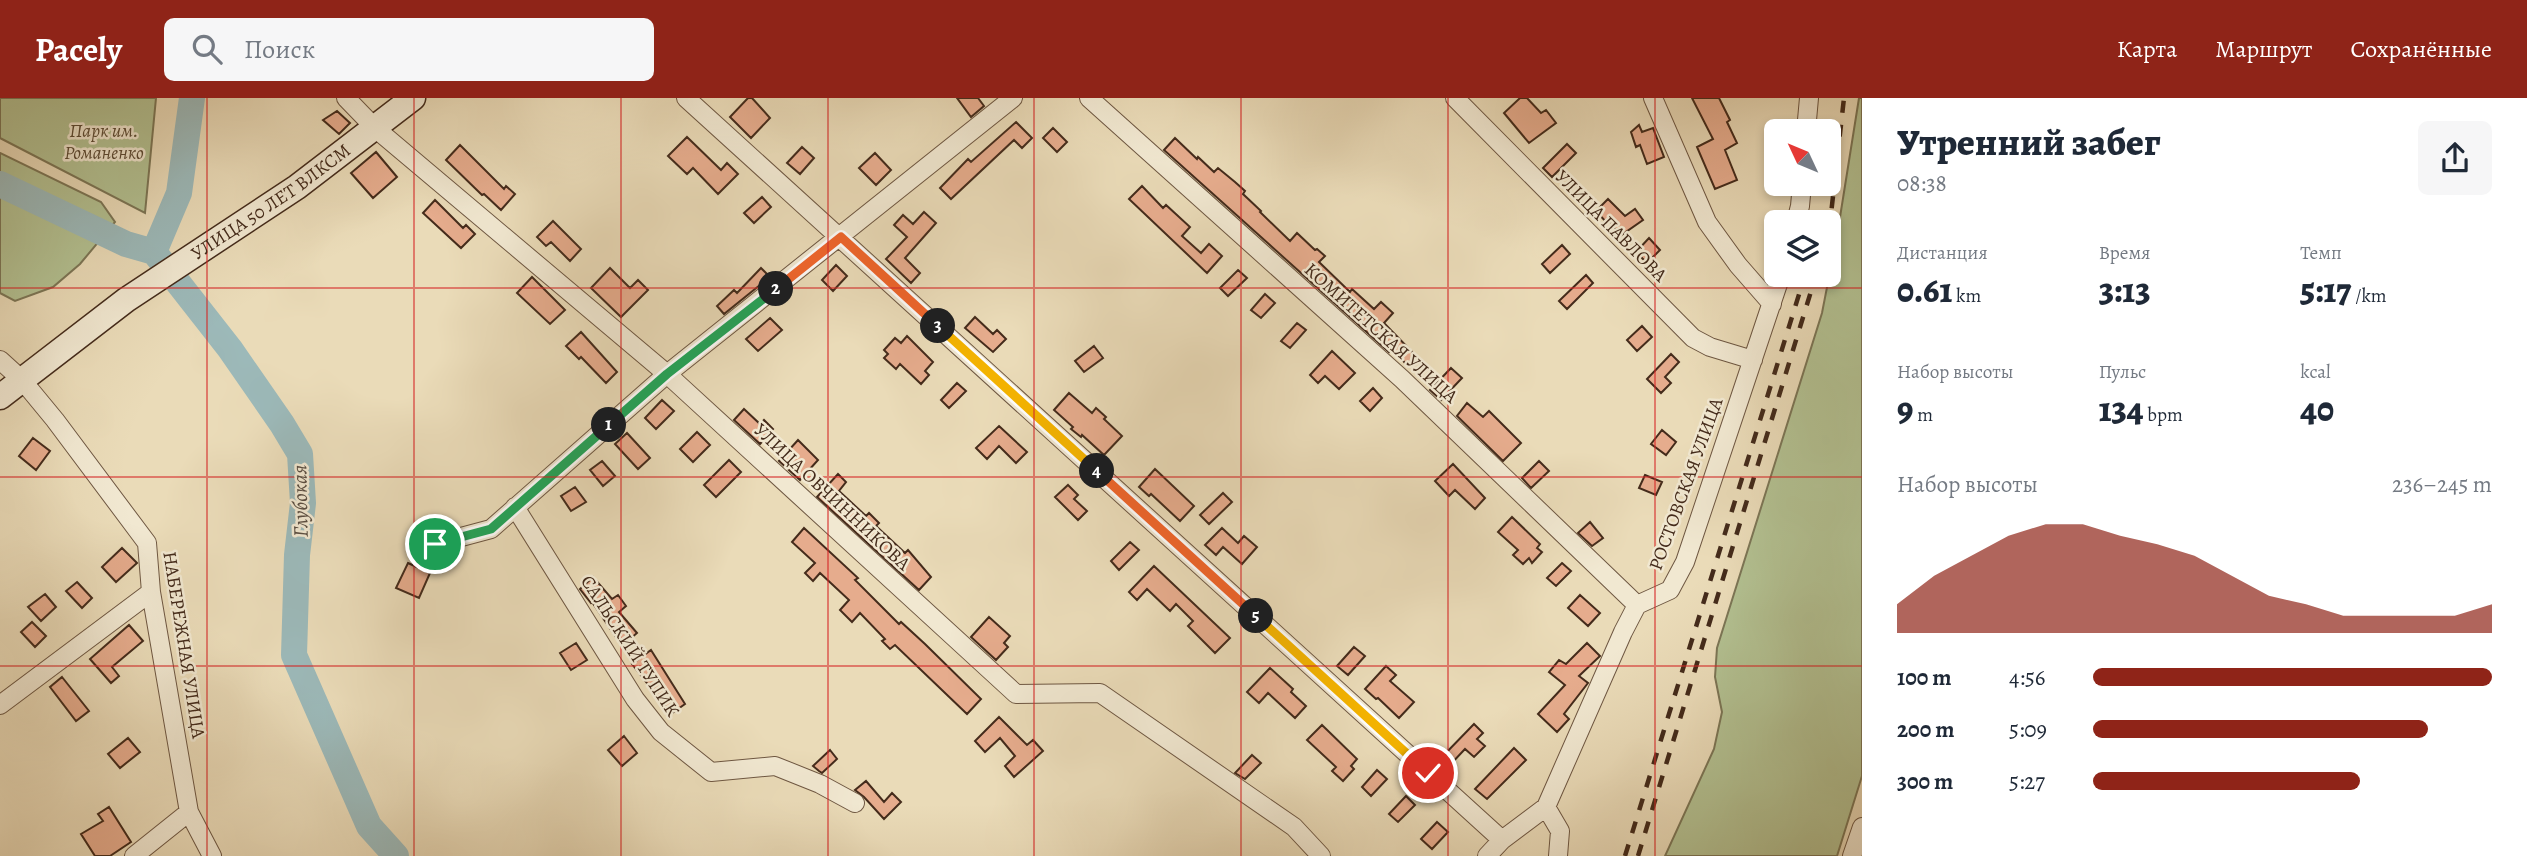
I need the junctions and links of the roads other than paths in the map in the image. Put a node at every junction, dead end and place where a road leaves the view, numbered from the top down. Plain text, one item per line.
1 (346, 98) edge
2 (414, 98) edge
3 (686, 98) edge
4 (1013, 98) edge
5 (1089, 98) edge
6 (1455, 98) edge
7 (1653, 98) edge
8 (1809, 98) edge
9 (1807, 119) edge
10 (374, 128) junction
11 (841, 237) junction
12 (1777, 287) edge
13 (1772, 304) junction
14 (0, 360) edge
15 (1753, 360) junction
16 (667, 374) junction
17 (22, 380) junction
18 (0, 397) edge
19 (516, 507) junction
20 (435, 544) dead end
21 (151, 592) junction
22 (1637, 605) junction
23 (0, 705) edge
24 (855, 803) dead end
25 (1546, 807) junction
26 (189, 812) junction
27 (1862, 827) edge
28 (1502, 840) junction
29 (134, 856) edge
30 (212, 856) edge
31 (1321, 856) edge
32 (1488, 856) edge
33 (1558, 856) edge
34 (1852, 856) edge

1 - 10 street, УЛИЦА ОВЧИННИКОВА
2 - 10 main road, УЛИЦА 50 ЛЕТ ВЛКСМ
3 - 11 street
4 - 11 street
5 - 22 street, КОМИТЕТСКАЯ УЛИЦА
6 - 15 street, УЛИЦА ПАВЛОВА
7 - 13 street
8 - 9 street
10 - 16 street, УЛИЦА ОВЧИННИКОВА
10 - 17 main road, УЛИЦА 50 ЛЕТ ВЛКСМ
11 - 16 street
11 - 28 street
12 - 13 street, РОСТОВСКАЯ УЛИЦА
13 - 15 street, РОСТОВСКАЯ УЛИЦА
14 - 17 street, НАБЕРЕЖНАЯ УЛИЦА
15 - 22 street, РОСТОВСКАЯ УЛИЦА
16 - 19 street
16 - 31 street, УЛИЦА ОВЧИННИКОВА
17 - 18 main road, УЛИЦА 50 ЛЕТ ВЛКСМ
17 - 21 street, НАБЕРЕЖНАЯ УЛИЦА
19 - 20 street
19 - 24 street, САЛЬСКИЙ ТУПИК
21 - 23 street
21 - 26 street, НАБЕРЕЖНАЯ УЛИЦА
22 - 25 street
25 - 28 street
25 - 33 street
26 - 29 street
26 - 30 street, НАБЕРЕЖНАЯ УЛИЦА
27 - 34 street
28 - 32 street

